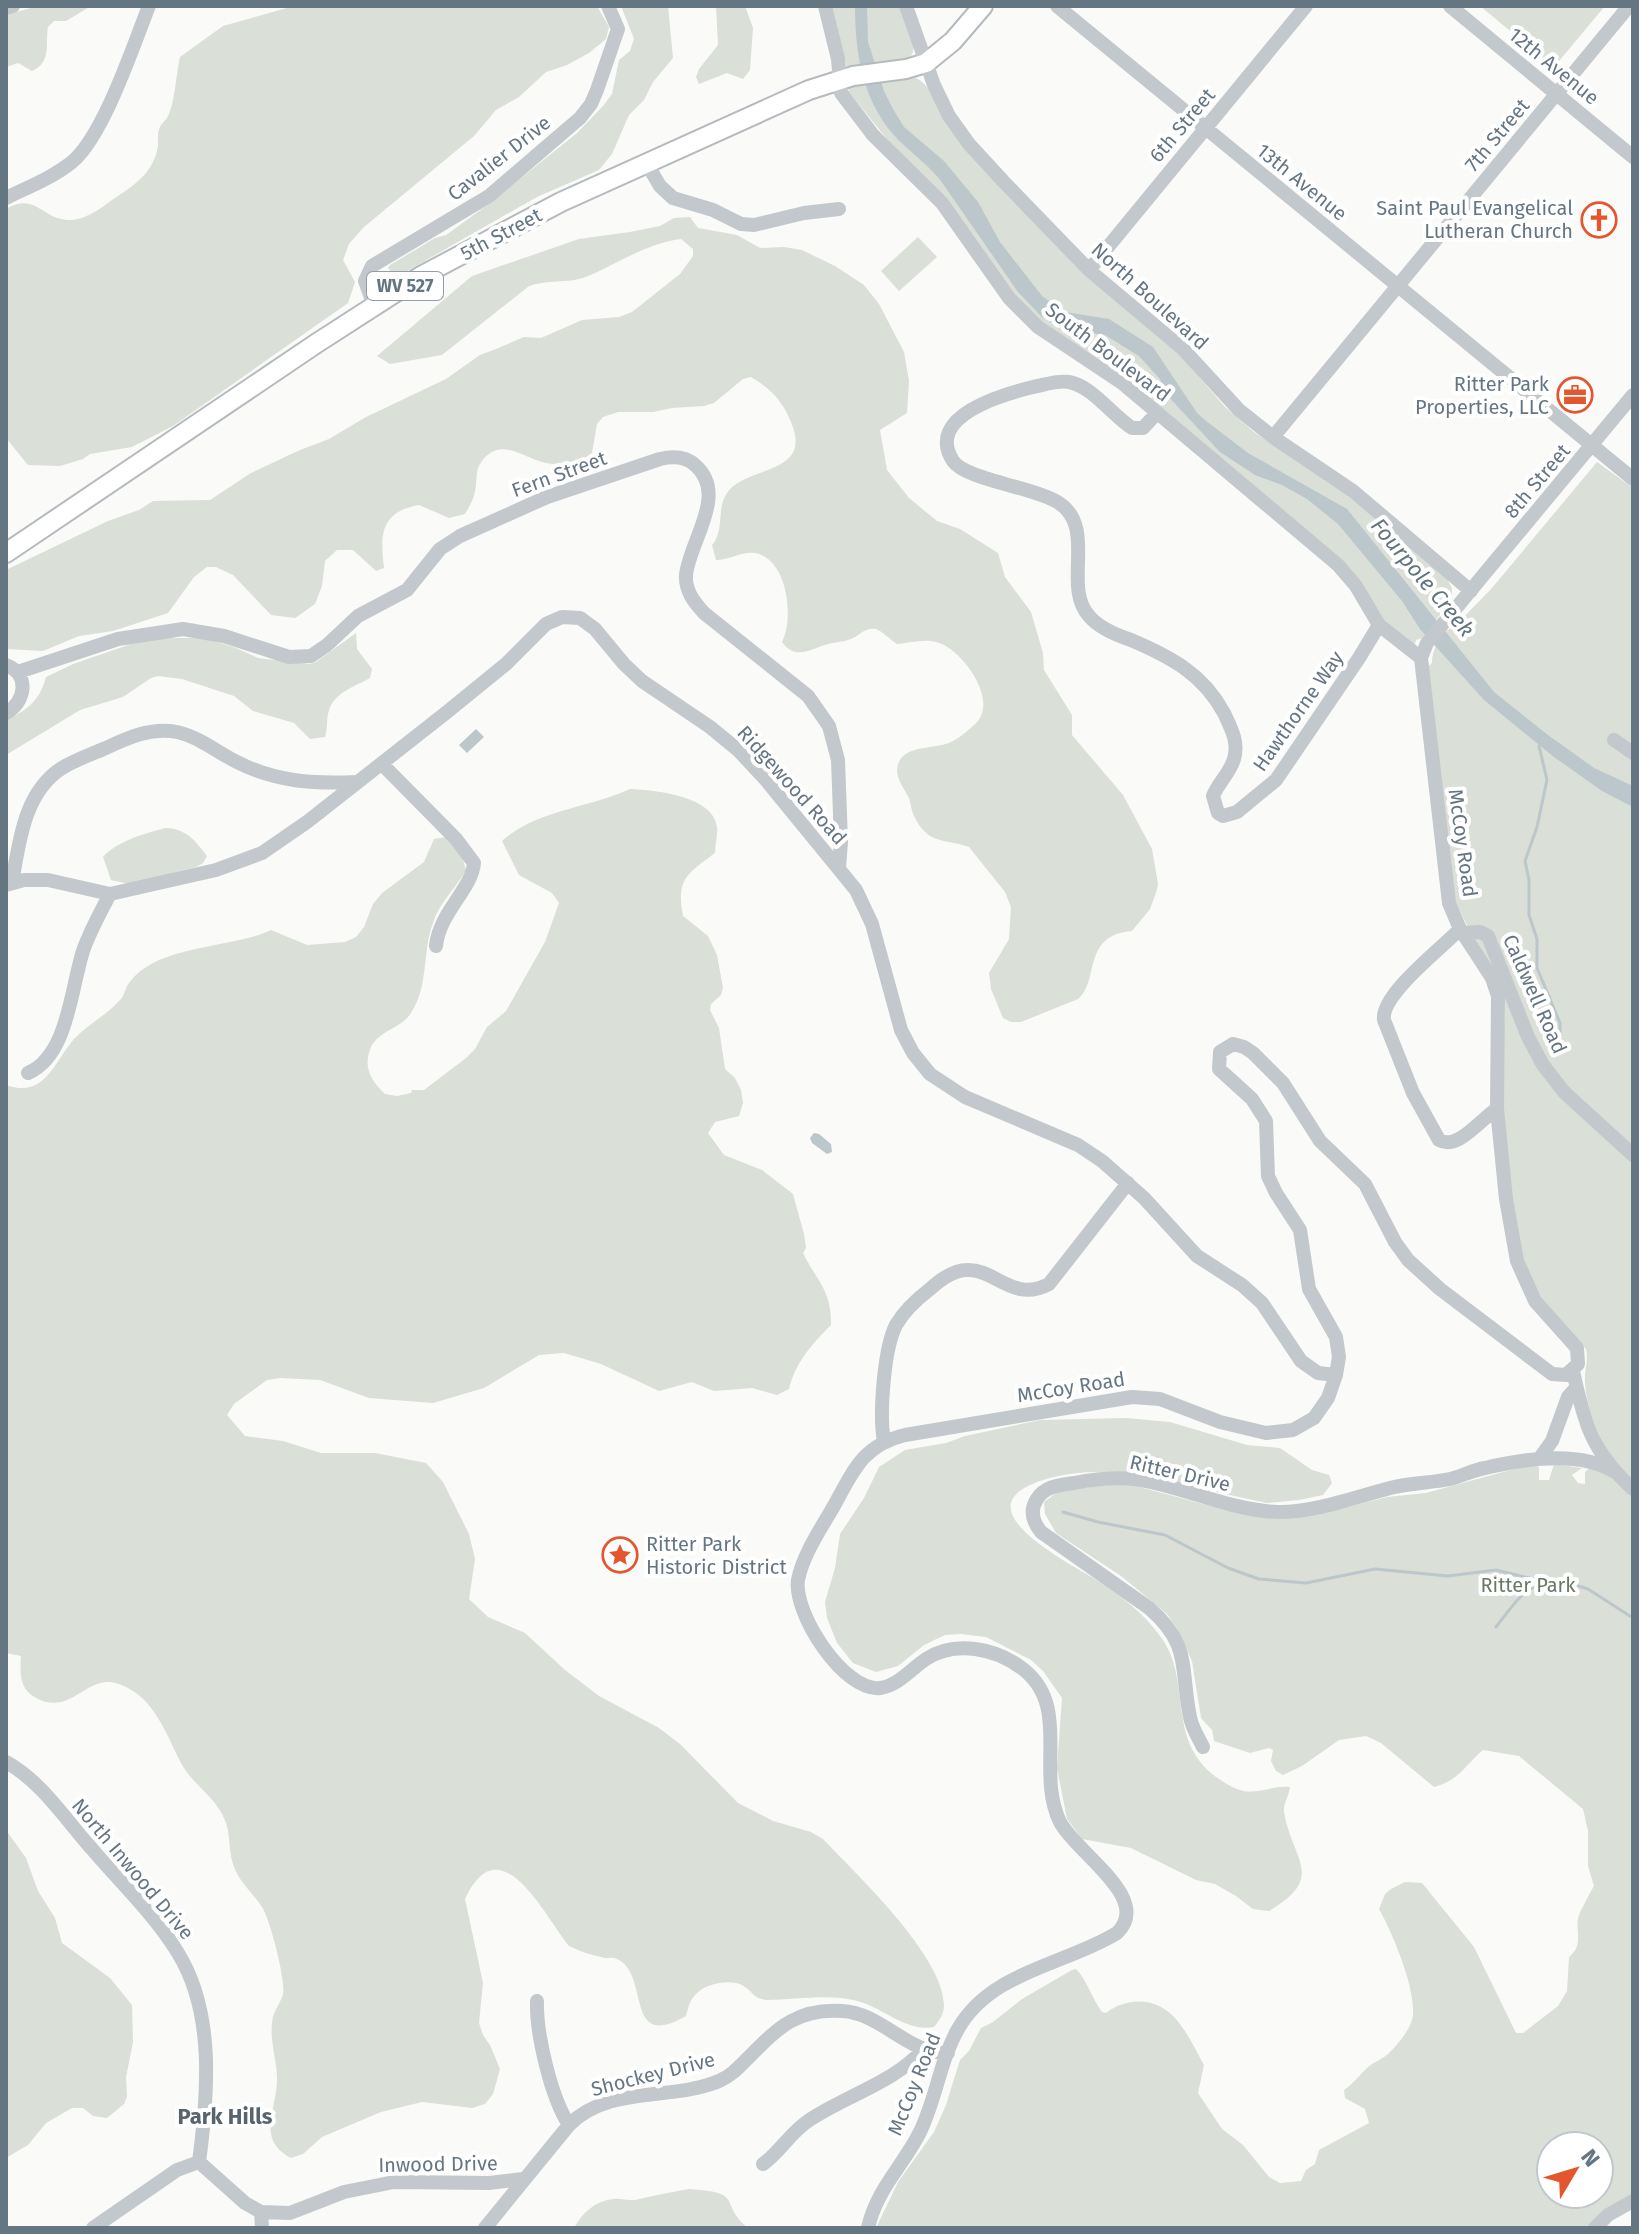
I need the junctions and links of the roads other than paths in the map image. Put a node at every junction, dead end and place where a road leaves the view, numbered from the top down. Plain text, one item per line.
1 (13, 6) edge
2 (149, 6) edge
3 (608, 6) edge
4 (825, 6) edge
5 (906, 6) edge
6 (983, 6) edge
7 (1057, 6) edge
8 (1306, 6) edge
9 (1450, 6) edge
10 (1629, 6) edge
11 (6, 8) edge
12 (926, 63) junction
13 (846, 78) junction
14 (1557, 94) junction
15 (1205, 128) junction
16 (1633, 157) edge
17 (647, 164) junction
18 (6, 198) edge
19 (839, 209) dead end
20 (1089, 270) junction
21 (1398, 287) junction
22 (374, 306) junction
23 (1633, 395) edge
24 (1157, 413) junction
25 (1273, 437) junction
26 (1592, 445) junction
27 (1633, 479) edge
28 (6, 553) edge
29 (1471, 591) junction
30 (1379, 625) junction
31 (1422, 654) junction
32 (12, 668) edge
33 (6, 713) edge
34 (1614, 740) dead end
35 (1633, 753) edge
36 (382, 764) junction
37 (357, 782) junction
38 (839, 868) junction
39 (9, 884) edge
40 (110, 894) junction
41 (1461, 931) junction
42 (436, 946) dead end
43 (28, 1073) dead end
44 (1497, 1109) junction
45 (1633, 1155) edge
46 (1128, 1183) junction
47 (1573, 1371) junction
48 (1336, 1375) junction
49 (1576, 1388) junction
50 (884, 1441) junction
51 (1539, 1459) junction
52 (1615, 1472) junction
53 (1633, 1489) edge
54 (1203, 1747) dead end
55 (6, 1762) edge
56 (537, 2001) dead end
57 (922, 2050) junction
58 (948, 2053) junction
59 (569, 2125) junction
60 (199, 2162) junction
61 (763, 2164) dead end
62 (523, 2179) junction
63 (1633, 2201) edge
64 (261, 2212) junction
65 (93, 2228) edge
66 (262, 2228) edge
67 (485, 2228) edge
68 (868, 2228) edge
69 (1595, 2228) edge

1 - 11 street
2 - 18 street
3 - 22 street, Cavalier Drive
4 - 13 street
5 - 12 street, North Boulevard
6 - 12 main road, 5th Street / WV 527
7 - 15 street, 13th Avenue
8 - 15 street, 6th Street
9 - 14 street, 12th Avenue
10 - 14 street, 7th Street
12 - 13 main road, 5th Street / WV 527
12 - 20 street, North Boulevard
13 - 17 main road, 5th Street / WV 527
13 - 24 street, South Boulevard
14 - 16 street, 12th Avenue
14 - 21 street, 7th Street
15 - 20 street, 6th Street
15 - 21 street, 13th Avenue
17 - 19 street
17 - 22 main road, 5th Street / WV 527
20 - 25 street, North Boulevard
21 - 25 street, 7th Street
21 - 26 street, 13th Avenue
22 - 28 main road, 5th Street / WV 527
23 - 26 street, 8th Street
24 - 30 street, South Boulevard
24 - 30 street, Hawthorne Way
25 - 29 street, North Boulevard
26 - 27 street, 13th Avenue
26 - 29 street, 8th Street
29 - 31 street
30 - 31 street, South Boulevard
31 - 41 street, McCoy Road
32 - 33 street
32 - 38 street, Fern Street
34 - 35 street
36 - 37 street, Ridgewood Road
36 - 38 street, Ridgewood Road
36 - 42 street
37 - 39 street
37 - 40 street, Ridgewood Road
38 - 46 street, Ridgewood Road
39 - 40 street, Ridgewood Road
40 - 43 street
41 - 44 street, McCoy Road
41 - 44 street
41 - 45 street, Caldwell Road
44 - 47 street, McCoy Road
46 - 48 street, Ridgewood Road
46 - 50 street
47 - 48 street, McCoy Road
47 - 49 street
48 - 50 street, McCoy Road
49 - 51 street
49 - 52 street
50 - 58 street, McCoy Road
51 - 52 street, Ritter Drive
51 - 54 street, Ritter Drive
52 - 53 street
55 - 60 street, North Inwood Drive
56 - 59 street
57 - 58 street, Shockey Drive
57 - 59 street, Shockey Drive
57 - 61 street
58 - 68 street, McCoy Road
59 - 62 street, Shockey Drive
60 - 64 street
60 - 65 street
62 - 64 street, Inwood Drive
62 - 67 street, Shockey Drive
63 - 69 street
64 - 66 street

